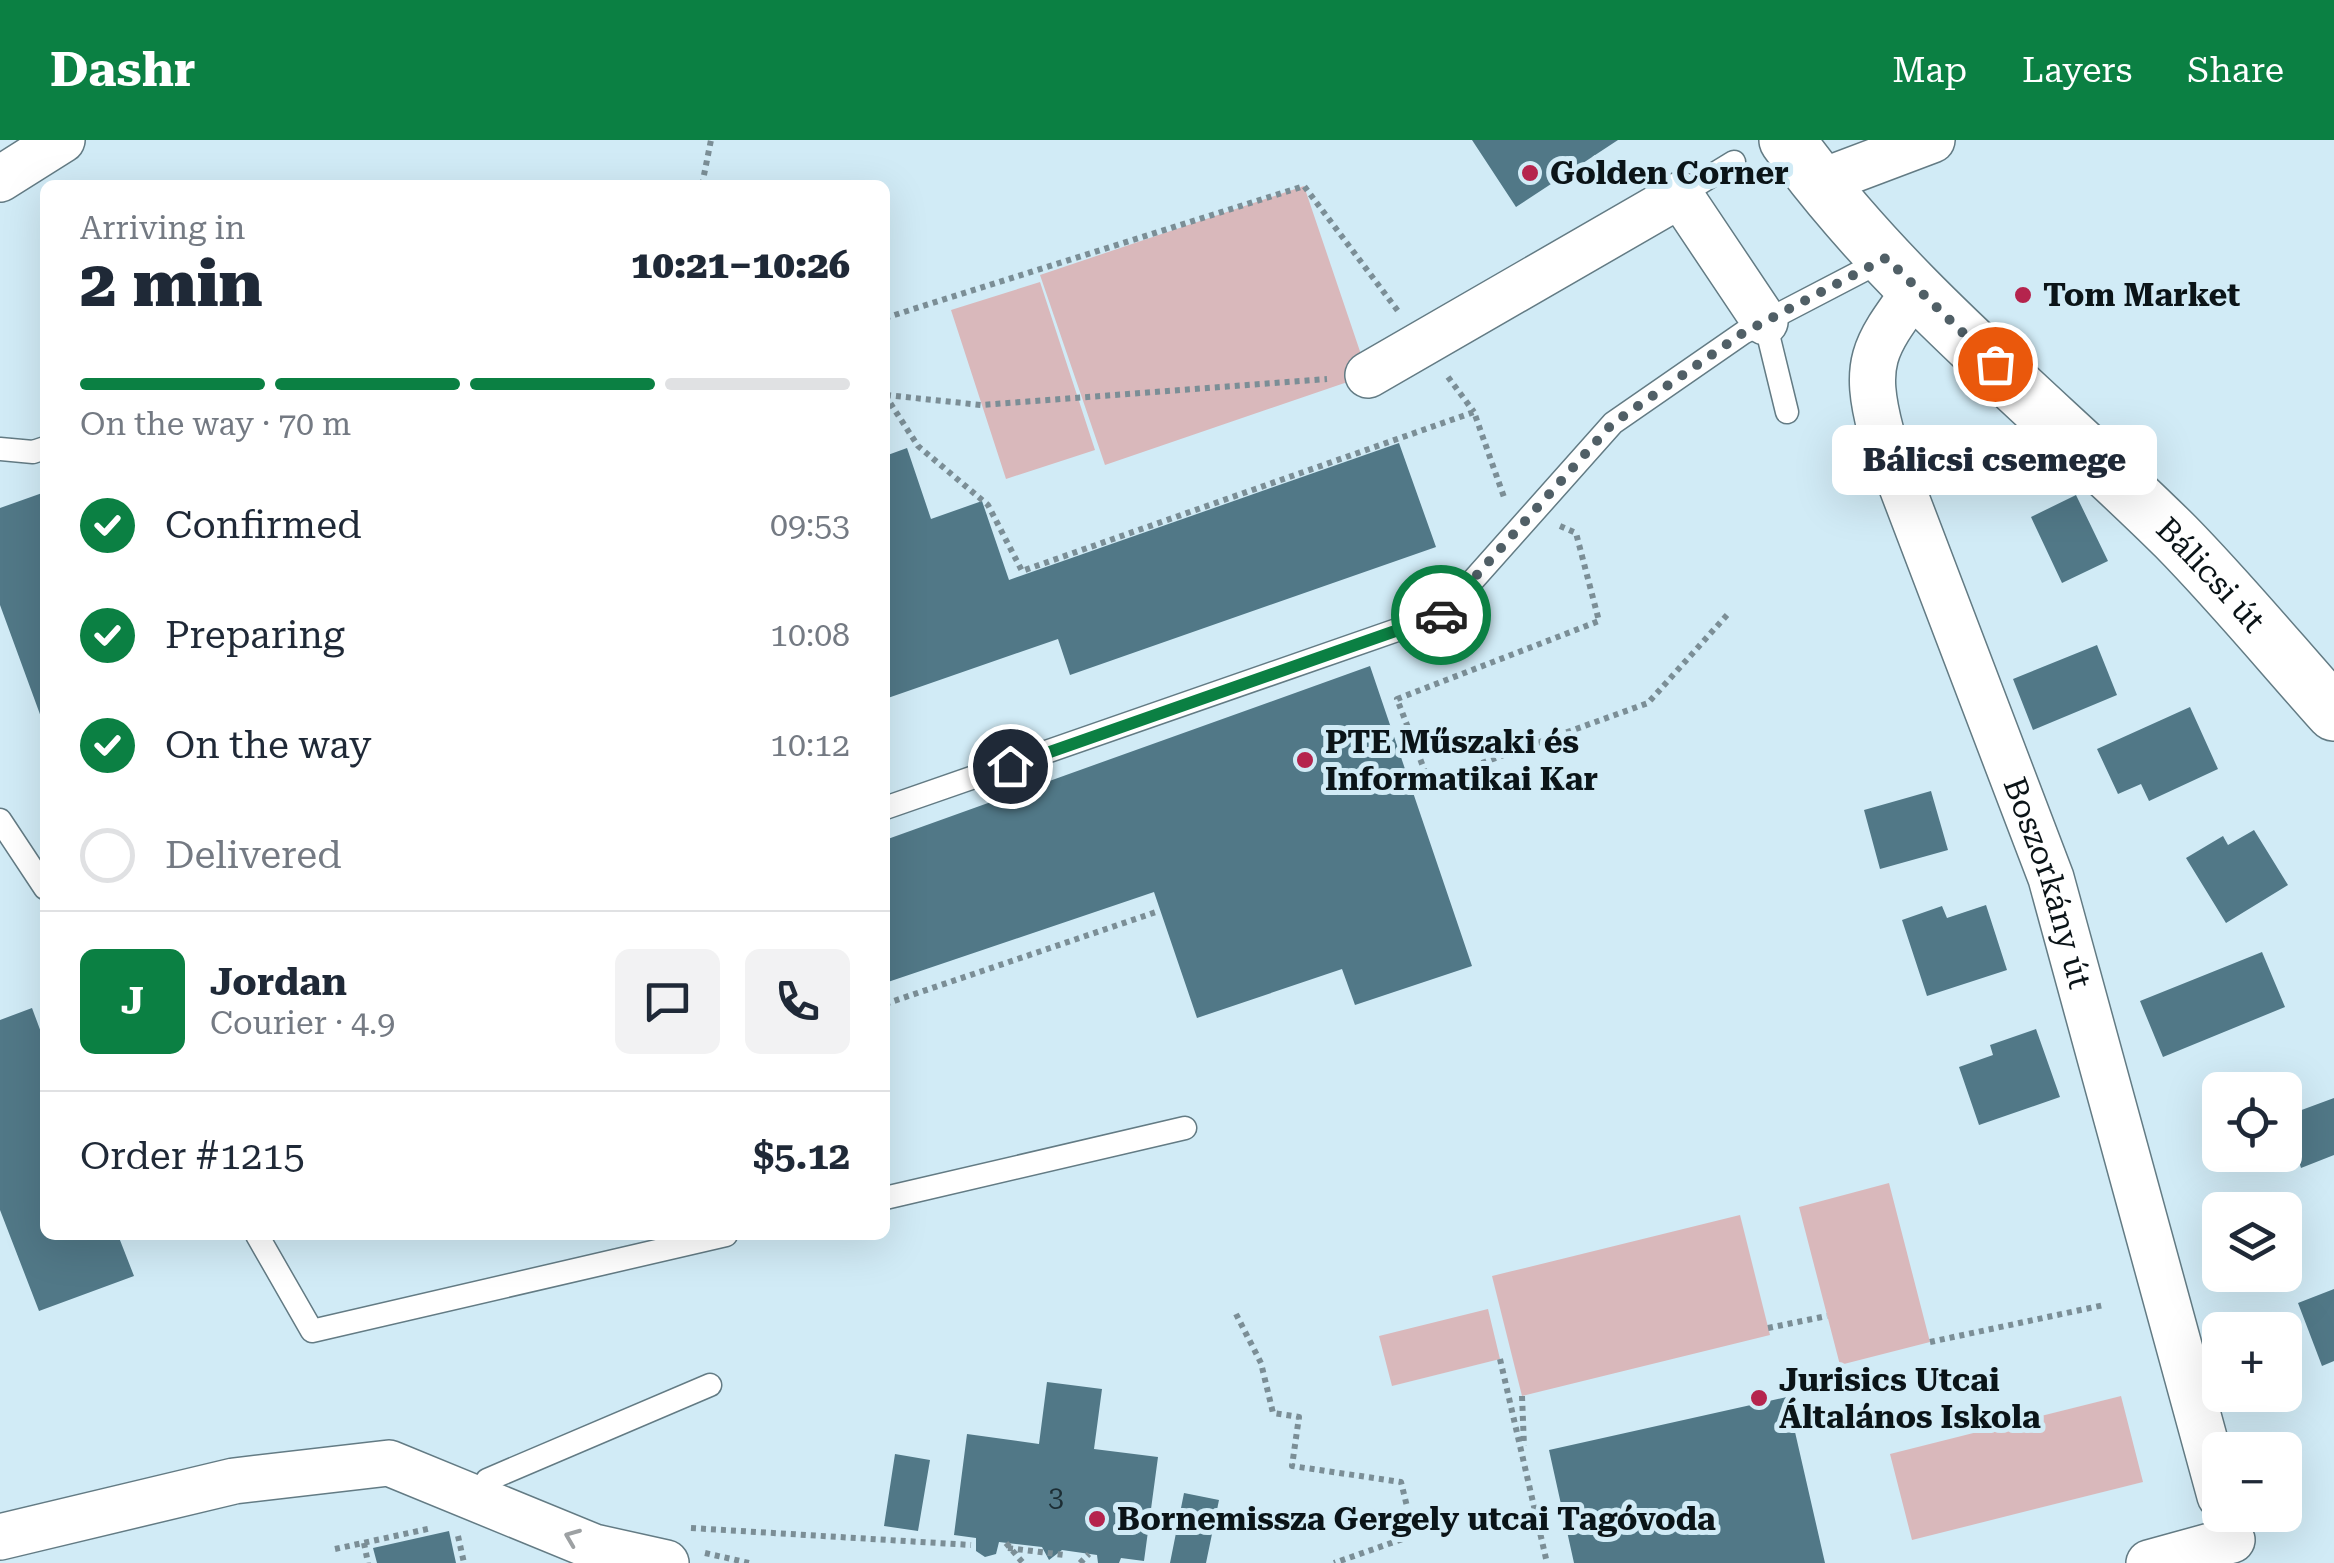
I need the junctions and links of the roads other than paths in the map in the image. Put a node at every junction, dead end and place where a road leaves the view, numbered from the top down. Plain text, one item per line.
1 (62, 140) edge
2 (1787, 140) edge
3 (1932, 140) edge
4 (1734, 162) dead end
5 (0, 179) edge
6 (1818, 183) junction
7 (1680, 195) junction
8 (1902, 273) junction
9 (1765, 322) junction
10 (1368, 376) road end
11 (1787, 412) dead end
12 (0, 449) edge
13 (40, 450) edge
14 (2334, 713) edge
15 (890, 806) edge
16 (0, 820) edge
17 (40, 880) edge
18 (1185, 1128) dead end
19 (890, 1197) edge
20 (259, 1240) edge
21 (704, 1240) edge
22 (710, 1384) dead end
23 (2202, 1432) edge
24 (467, 1511) junction
25 (0, 1537) edge
26 (2229, 1545) edge
27 (678, 1550) edge
28 (2149, 1563) edge

1 - 5 street
2 - 6 street, Bálicsi út
3 - 6 street
4 - 7 lane
6 - 8 street, Bálicsi út
7 - 9 street
7 - 10 street
8 - 9 lane
8 - 14 street, Bálicsi út
8 - 23 street, Boszorkány út
9 - 11 lane
9 - 15 lane
12 - 13 lane
16 - 17 lane
18 - 19 lane
20 - 21 lane
22 - 24 lane
24 - 25 street
27 -> 24 street
26 - 28 street

